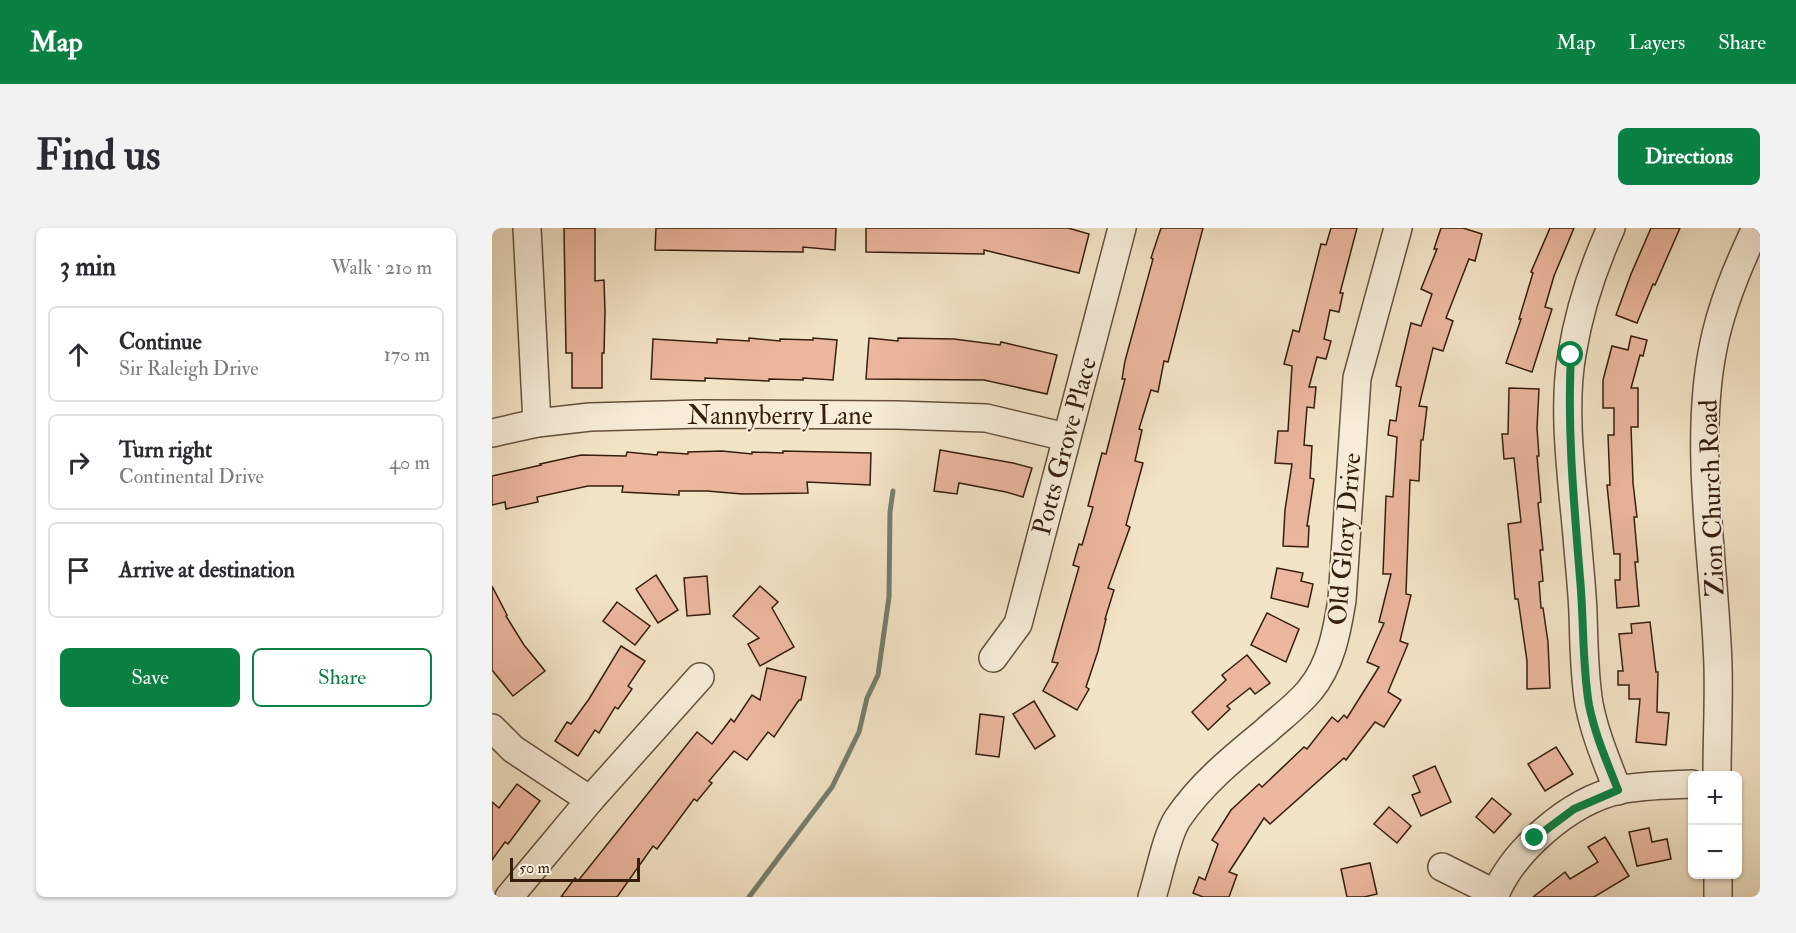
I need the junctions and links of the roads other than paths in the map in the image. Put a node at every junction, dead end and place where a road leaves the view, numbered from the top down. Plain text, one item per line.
1 (527, 228) edge
2 (1122, 228) edge
3 (1398, 228) edge
4 (1611, 228) edge
5 (1756, 228) edge
6 (537, 423) junction
7 (492, 433) edge
8 (1066, 437) junction
9 (993, 658) dead end
10 (699, 677) dead end
11 (492, 728) edge
12 (1717, 771) edge
13 (1688, 784) edge
14 (1618, 790) junction
15 (590, 800) junction
16 (1442, 867) dead end
17 (1718, 879) edge
18 (1495, 895) edge
19 (509, 897) edge
20 (1152, 897) edge
21 (1718, 897) edge

1 - 6 street
2 - 8 street, Potts Grove Place
3 - 20 street, Old Glory Drive
4 - 14 street
5 - 12 street, Zion Church Road
6 - 7 street, Nannyberry Lane
6 - 8 street, Nannyberry Lane
8 - 9 street, Potts Grove Place
10 - 15 street
11 - 15 street
13 - 14 street
14 - 18 street
15 - 19 street
16 - 18 street
17 - 21 street

